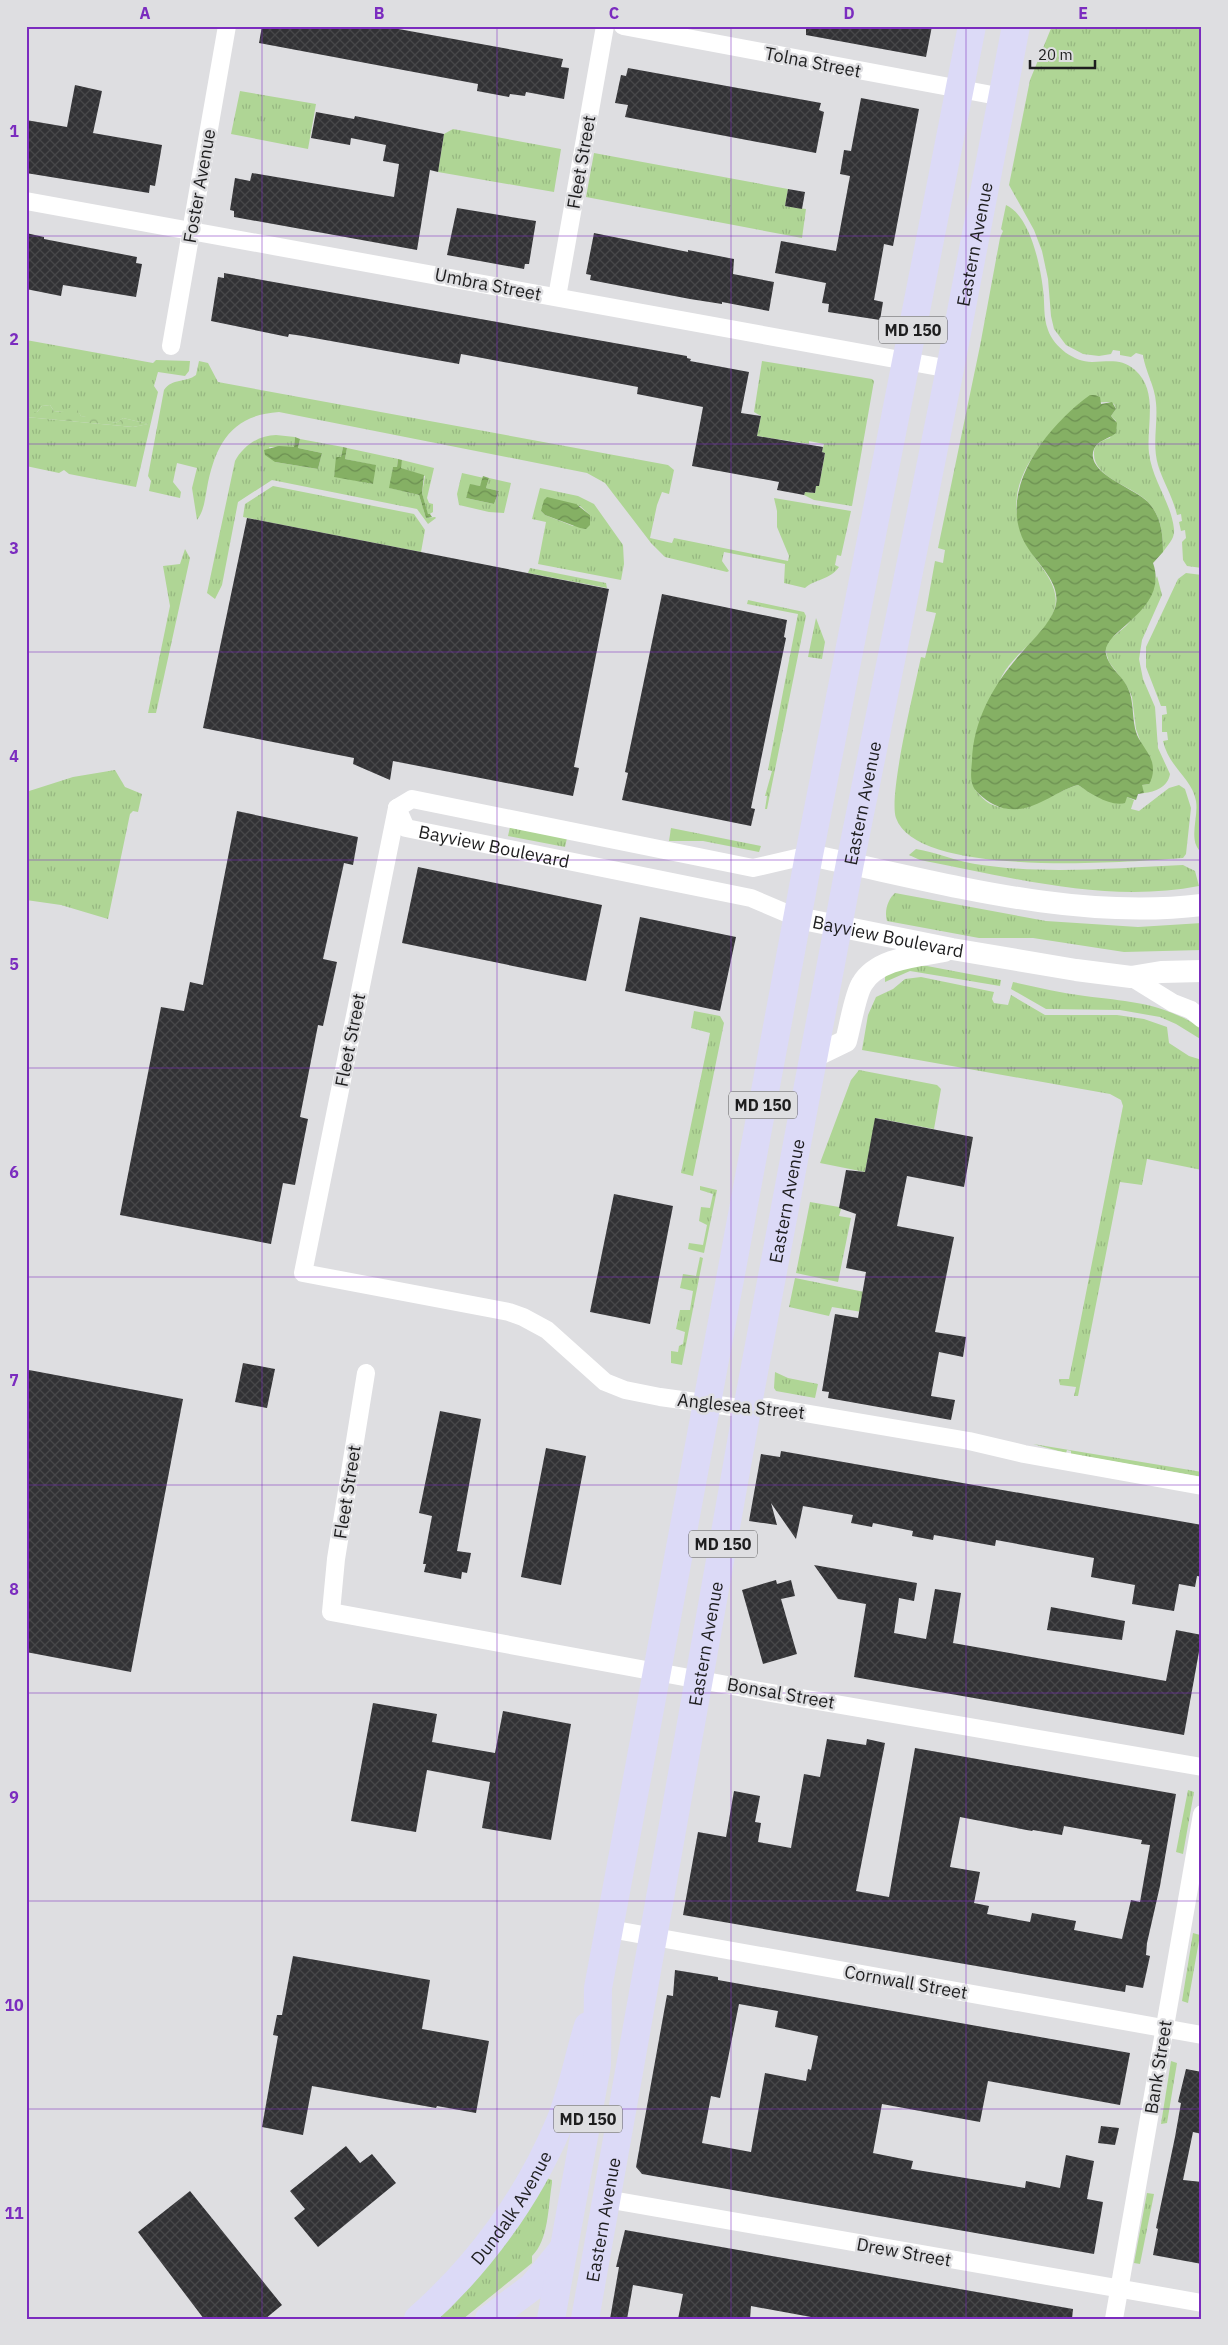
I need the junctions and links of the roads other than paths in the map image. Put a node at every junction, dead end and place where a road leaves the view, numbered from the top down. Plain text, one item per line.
1 (227, 26) edge
2 (605, 26) edge
3 (623, 26) edge
4 (972, 26) edge
5 (1016, 26) edge
6 (959, 89) junction
7 (1003, 97) junction
8 (26, 201) edge
9 (192, 229) junction
10 (557, 297) junction
11 (170, 346) dead end
12 (907, 361) junction
13 (950, 369) junction
14 (398, 808) junction
15 (809, 855) junction
16 (850, 863) junction
17 (1202, 905) edge
18 (798, 918) junction
19 (838, 926) junction
20 (952, 949) junction
21 (1202, 971) edge
22 (1130, 977) junction
23 (1202, 1019) edge
24 (814, 1057) junction
25 (303, 1273) joint
26 (366, 1373) dead end
27 (708, 1404) junction
28 (747, 1409) junction
29 (1202, 1486) edge
30 (331, 1612) joint
31 (658, 1672) junction
32 (699, 1679) junction
33 (1202, 1767) edge
34 (1202, 1814) edge
35 (610, 1929) junction
36 (653, 1936) junction
37 (598, 1988) junction
38 (1164, 2029) junction
39 (1202, 2035) edge
40 (606, 2199) junction
41 (564, 2247) junction
42 (1119, 2289) junction
43 (1202, 2304) edge
44 (418, 2319) edge
45 (489, 2319) edge
46 (551, 2319) edge
47 (585, 2319) edge
48 (1114, 2319) edge

1 - 9 street, Foster Avenue
2 - 10 street, Fleet Street
3 - 6 street, Tolna Street
4 - 6 main road, Eastern Avenue / MD 150
5 - 7 main road, Eastern Avenue / MD 150
6 - 7 street, Tolna Street
6 - 12 main road, Eastern Avenue / MD 150
7 - 13 main road, Eastern Avenue / MD 150
8 - 9 street, Umbra Street
9 - 10 street, Umbra Street
9 - 11 street, Foster Avenue
10 - 12 street, Umbra Street
12 - 13 street, Umbra Street
12 - 15 main road, Eastern Avenue / MD 150
13 - 16 main road, Eastern Avenue / MD 150
14 - 15 street, Bayview Boulevard
14 - 18 street, Bayview Boulevard
14 - 25 street, Fleet Street
15 - 16 street, Bayview Boulevard
15 - 18 main road, Eastern Avenue / MD 150
16 - 17 street, Bayview Boulevard
16 - 19 main road, Eastern Avenue / MD 150
18 - 19 street, Bayview Boulevard
18 - 27 main road, Eastern Avenue / MD 150
19 - 20 street, Bayview Boulevard
19 - 24 main road, Eastern Avenue / MD 150
20 - 22 street, Bayview Boulevard
20 - 24 street
21 - 22 street, Bayview Boulevard
22 - 23 street
24 - 28 main road, Eastern Avenue / MD 150
25 - 27 street, Anglesea Street
26 - 30 street, Fleet Street
27 - 28 street, Anglesea Street
27 - 31 main road, Eastern Avenue / MD 150
28 - 29 street, Anglesea Street
28 - 32 main road, Eastern Avenue / MD 150
30 - 31 street, Bonsal Street
31 - 32 street, Bonsal Street
31 - 35 main road, Eastern Avenue / MD 150
32 - 33 street, Bonsal Street
32 - 36 main road, Eastern Avenue / MD 150
34 - 38 street, Bank Street
35 - 36 street, Cornwall Street
35 - 37 main road, Eastern Avenue / MD 150
36 - 38 street, Cornwall Street
36 - 40 main road, Eastern Avenue / MD 150
37 - 41 main road, Eastern Avenue / MD 150
37 - 44 main road, Dundalk Avenue
38 - 39 street, Cornwall Street
38 - 42 street, Bank Street
40 - 41 main road
40 - 42 street, Drew Street
40 - 47 main road, Eastern Avenue / MD 150
41 - 45 main road
41 - 46 main road, Eastern Avenue / MD 150
42 - 43 street, Drew Street
42 - 48 street, Bank Street

